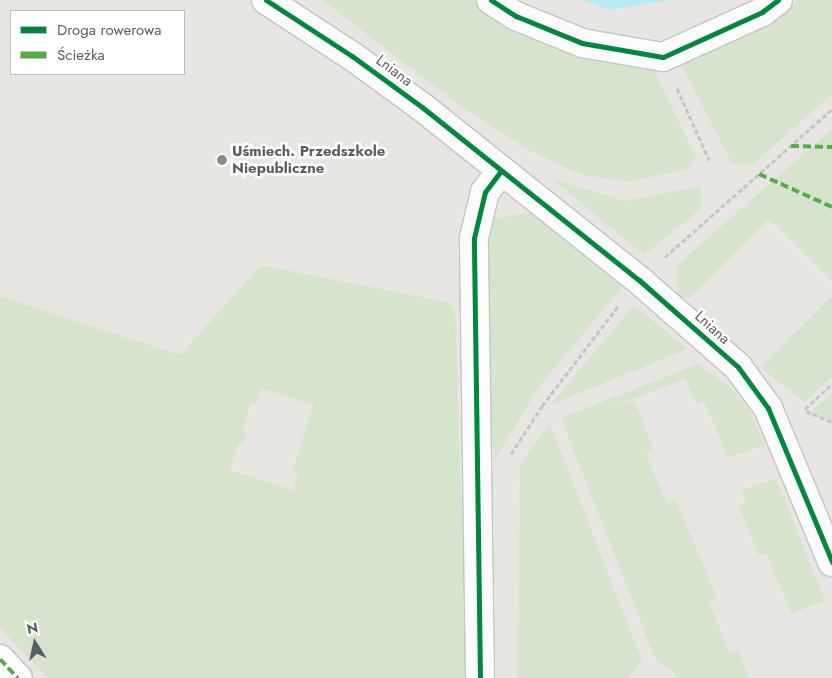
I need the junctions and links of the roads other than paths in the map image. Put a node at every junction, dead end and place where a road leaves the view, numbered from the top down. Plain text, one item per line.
1 (266, 0) edge
2 (491, 0) edge
3 (778, 0) edge
4 (500, 172) junction
5 (832, 562) edge
6 (0, 659) edge
7 (18, 678) edge
8 (480, 678) edge

1 - 4 street, Lniana
2 - 3 street
4 - 5 street, Lniana
4 - 8 street
6 - 7 street

